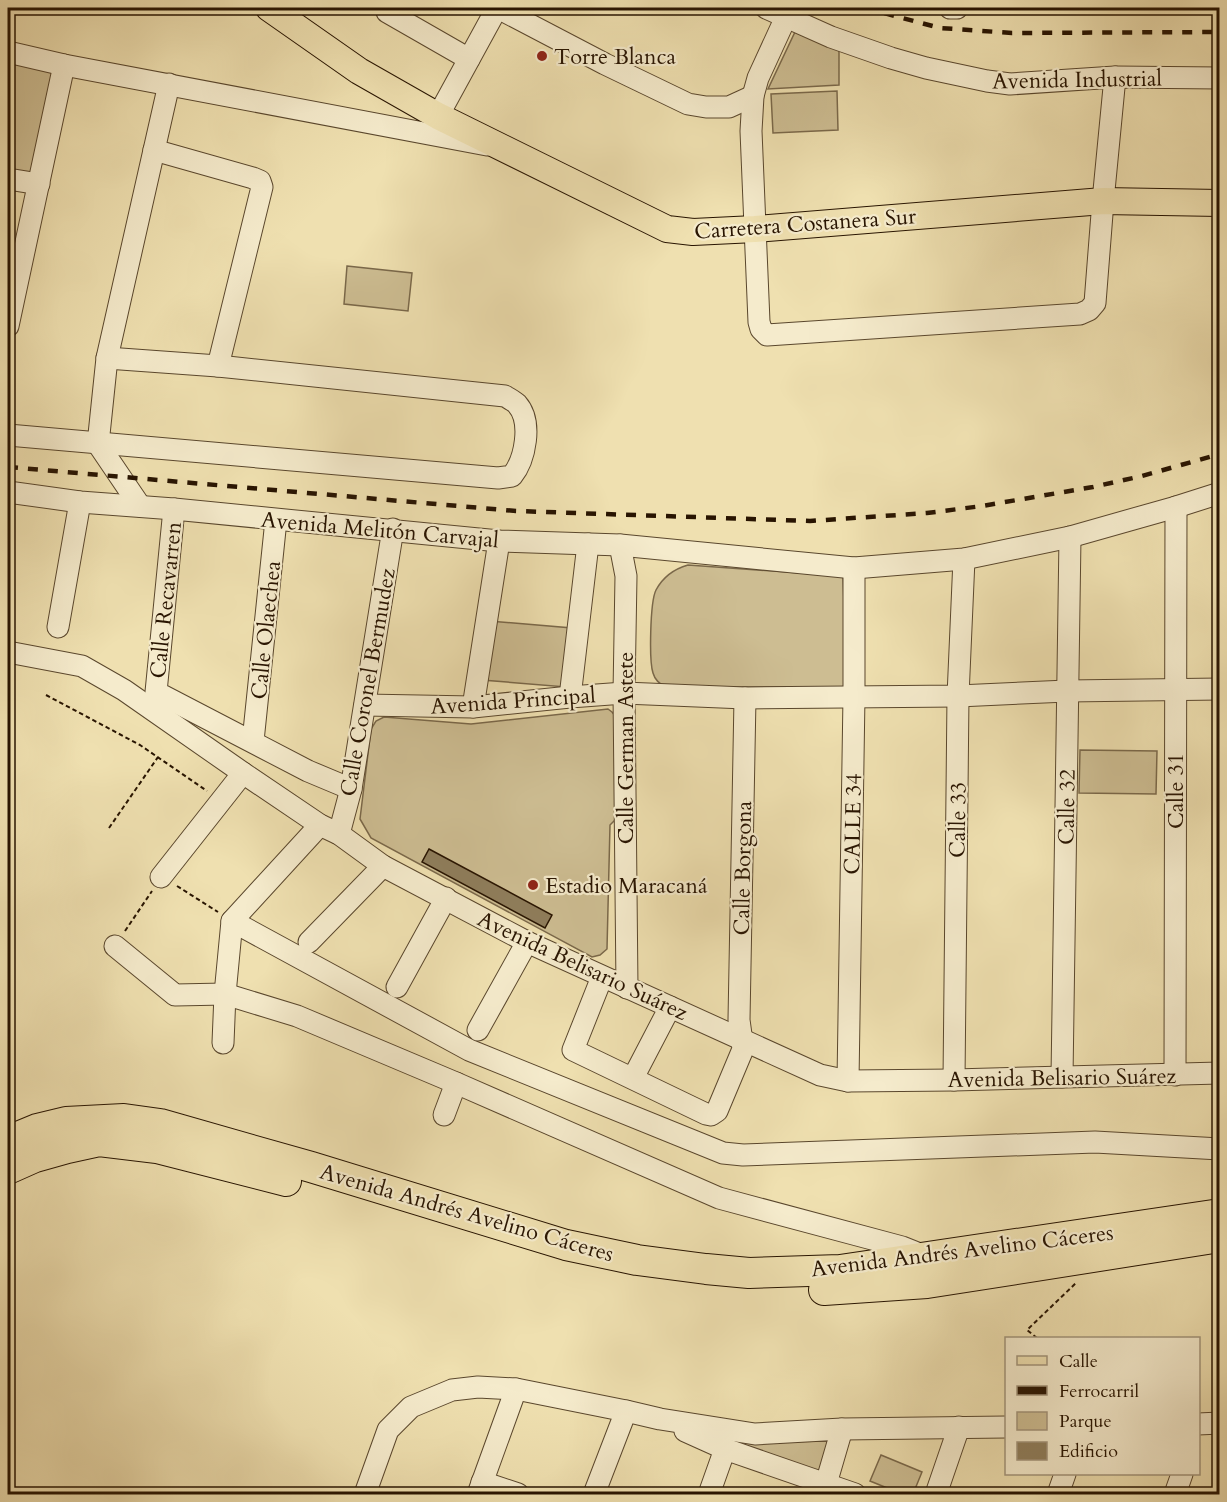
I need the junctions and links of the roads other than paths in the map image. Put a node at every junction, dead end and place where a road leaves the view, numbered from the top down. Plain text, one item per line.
1 (269, 8) edge
2 (497, 8) edge
3 (766, 8) edge
4 (950, 8) edge
5 (957, 8) edge
6 (387, 12) dead end
7 (786, 17) junction
8 (8, 52) edge
9 (469, 59) junction
10 (64, 65) junction
11 (1115, 77) junction
12 (1220, 78) edge
13 (169, 84) junction
14 (753, 96) junction
15 (438, 116) junction
16 (508, 149) junction
17 (154, 150) junction
18 (8, 178) edge
19 (39, 184) junction
20 (1102, 201) junction
21 (1220, 203) edge
22 (755, 229) junction
23 (8, 326) edge
24 (107, 358) junction
25 (218, 366) junction
26 (8, 435) edge
27 (98, 444) junction
28 (8, 492) edge
29 (1220, 493) edge
30 (80, 502) junction
31 (140, 506) junction
32 (1176, 507) junction
33 (174, 509) junction
34 (276, 520) junction
35 (393, 529) junction
36 (1070, 537) junction
37 (499, 541) junction
38 (588, 544) junction
39 (620, 545) junction
40 (964, 559) junction
41 (854, 568) junction
42 (58, 627) dead end
43 (8, 652) edge
44 (1220, 689) edge
45 (1175, 690) junction
46 (1067, 691) junction
47 (624, 693) junction
48 (854, 696) junction
49 (958, 696) junction
50 (570, 697) junction
51 (745, 698) junction
52 (365, 705) junction
53 (473, 707) junction
54 (253, 741) junction
55 (243, 773) junction
56 (351, 789) junction
57 (329, 829) junction
58 (383, 866) junction
59 (161, 877) road end
60 (446, 898) junction
61 (232, 921) junction
62 (309, 942) dead end
63 (527, 942) junction
64 (115, 946) road end
65 (602, 977) junction
66 (397, 987) dead end
67 (627, 988) junction
68 (225, 994) junction
69 (670, 1006) junction
70 (478, 1030) dead end
71 (741, 1038) junction
72 (223, 1043) dead end
73 (1220, 1073) edge
74 (1175, 1075) junction
75 (1062, 1077) junction
76 (633, 1078) junction
77 (954, 1080) junction
78 (848, 1081) junction
79 (456, 1083) junction
80 (444, 1115) dead end
81 (8, 1141) edge
82 (1220, 1149) edge
83 (8, 1169) edge
84 (1220, 1214) edge
85 (1220, 1237) edge
86 (921, 1259) junction
87 (516, 1389) junction
88 (626, 1411) junction
89 (660, 1419) junction
90 (1200, 1424) edge
91 (1220, 1424) edge
92 (959, 1427) junction
93 (1005, 1427) edge
94 (842, 1429) junction
95 (725, 1449) junction
96 (1064, 1475) edge
97 (1181, 1475) edge
98 (480, 1488) edge
99 (825, 1490) edge
100 (365, 1494) edge
101 (518, 1494) edge
102 (594, 1494) edge
103 (708, 1494) edge
104 (855, 1494) edge
105 (936, 1494) edge
106 (1058, 1494) edge
107 (1175, 1494) edge

1 - 15 main road, Carretera Costanera Sur
2 - 9 street
2 - 14 street
3 - 7 street, Avenida Industrial
4 - 5 street
6 - 9 street
7 - 11 street, Avenida Industrial
7 - 14 street
8 - 10 street
9 - 15 street
10 - 13 street
10 - 19 street
11 - 12 street, Avenida Industrial
11 - 20 street
13 - 16 street
13 - 17 street
14 - 22 street
15 - 16 main road, Carretera Costanera Sur
16 - 22 main road, Carretera Costanera Sur
17 - 24 street
17 - 25 street
18 - 19 street
19 - 23 street
20 - 21 main road, Carretera Costanera Sur
20 - 22 main road, Carretera Costanera Sur
20 - 22 street
24 - 25 street
24 - 27 street
25 - 27 street
26 - 27 street
27 - 31 street
28 - 30 street, Avenida Melitón Carvajal
29 - 32 street, Avenida Melitón Carvajal
30 - 31 street, Avenida Melitón Carvajal
30 - 42 street
31 - 33 street, Avenida Melitón Carvajal
32 - 36 street, Avenida Melitón Carvajal
32 - 45 street, Calle 31
33 - 34 street, Avenida Melitón Carvajal
33 - 54 street, Calle Recavarren
34 - 35 street, Avenida Melitón Carvajal
34 - 54 street, Calle Olaechea
35 - 37 street, Avenida Melitón Carvajal
35 - 52 street, Calle Coronel Bermudez
36 - 40 street, Avenida Melitón Carvajal
36 - 46 street, Calle 32
37 - 38 street, Avenida Melitón Carvajal
37 - 53 street
38 - 39 street, Avenida Melitón Carvajal
38 - 50 street
39 - 41 street, Avenida Melitón Carvajal
39 - 47 street, Calle German Astete
40 - 41 street, Avenida Melitón Carvajal
40 - 49 street, Calle 33
41 - 48 street, CALLE 34
43 - 55 street, Avenida Belisario Suárez
44 - 45 street, Avenida Principal
45 - 46 street, Avenida Principal
45 - 74 street, Calle 31
46 - 49 street, Avenida Principal
46 - 75 street, Calle 32
47 - 50 street, Avenida Principal
47 - 51 street, Avenida Principal
47 - 67 street, Calle German Astete
48 - 49 street, Avenida Principal
48 - 51 street, Avenida Principal
48 - 78 street, CALLE 34
49 - 77 street, Calle 33
50 - 53 street, Avenida Principal
51 - 71 street, Calle Borgona
52 - 53 street, Avenida Principal
52 - 56 street, Calle Coronel Bermudez
54 - 56 street
55 - 57 street, Avenida Belisario Suárez
55 - 59 street
56 - 57 street, Calle Coronel Bermudez
57 - 58 street, Avenida Belisario Suárez
57 - 61 street
58 - 60 street, Avenida Belisario Suárez
58 - 62 street
60 - 63 street, Avenida Belisario Suárez
60 - 66 street
61 - 68 street
61 - 82 street
63 - 65 street, Avenida Belisario Suárez
63 - 70 street
64 - 68 street
65 - 67 street, Avenida Belisario Suárez
65 - 76 street
67 - 69 street, Avenida Belisario Suárez
68 - 72 street
68 - 79 street
69 - 71 street, Avenida Belisario Suárez
69 - 76 street
71 - 76 street, Calle Borgona
71 - 78 street, Avenida Belisario Suárez
73 - 74 street, Avenida Belisario Suárez
74 - 75 street, Avenida Belisario Suárez
75 - 77 street, Avenida Belisario Suárez
77 - 78 street, Avenida Belisario Suárez
79 - 80 street
79 - 86 street
81 - 86 highway, Avenida Andrés Avelino Cáceres
83 - 85 highway, Avenida Andrés Avelino Cáceres
84 - 86 highway, Avenida Andrés Avelino Cáceres
87 - 88 street
87 - 98 street
87 - 100 street
88 - 89 street
88 - 102 street
89 - 94 street
89 - 95 street
90 - 91 street
92 - 93 street
92 - 94 street
92 - 105 street
94 - 99 street
95 - 99 street
95 - 103 street
96 - 106 street
97 - 107 street
98 - 101 street
99 - 104 street

